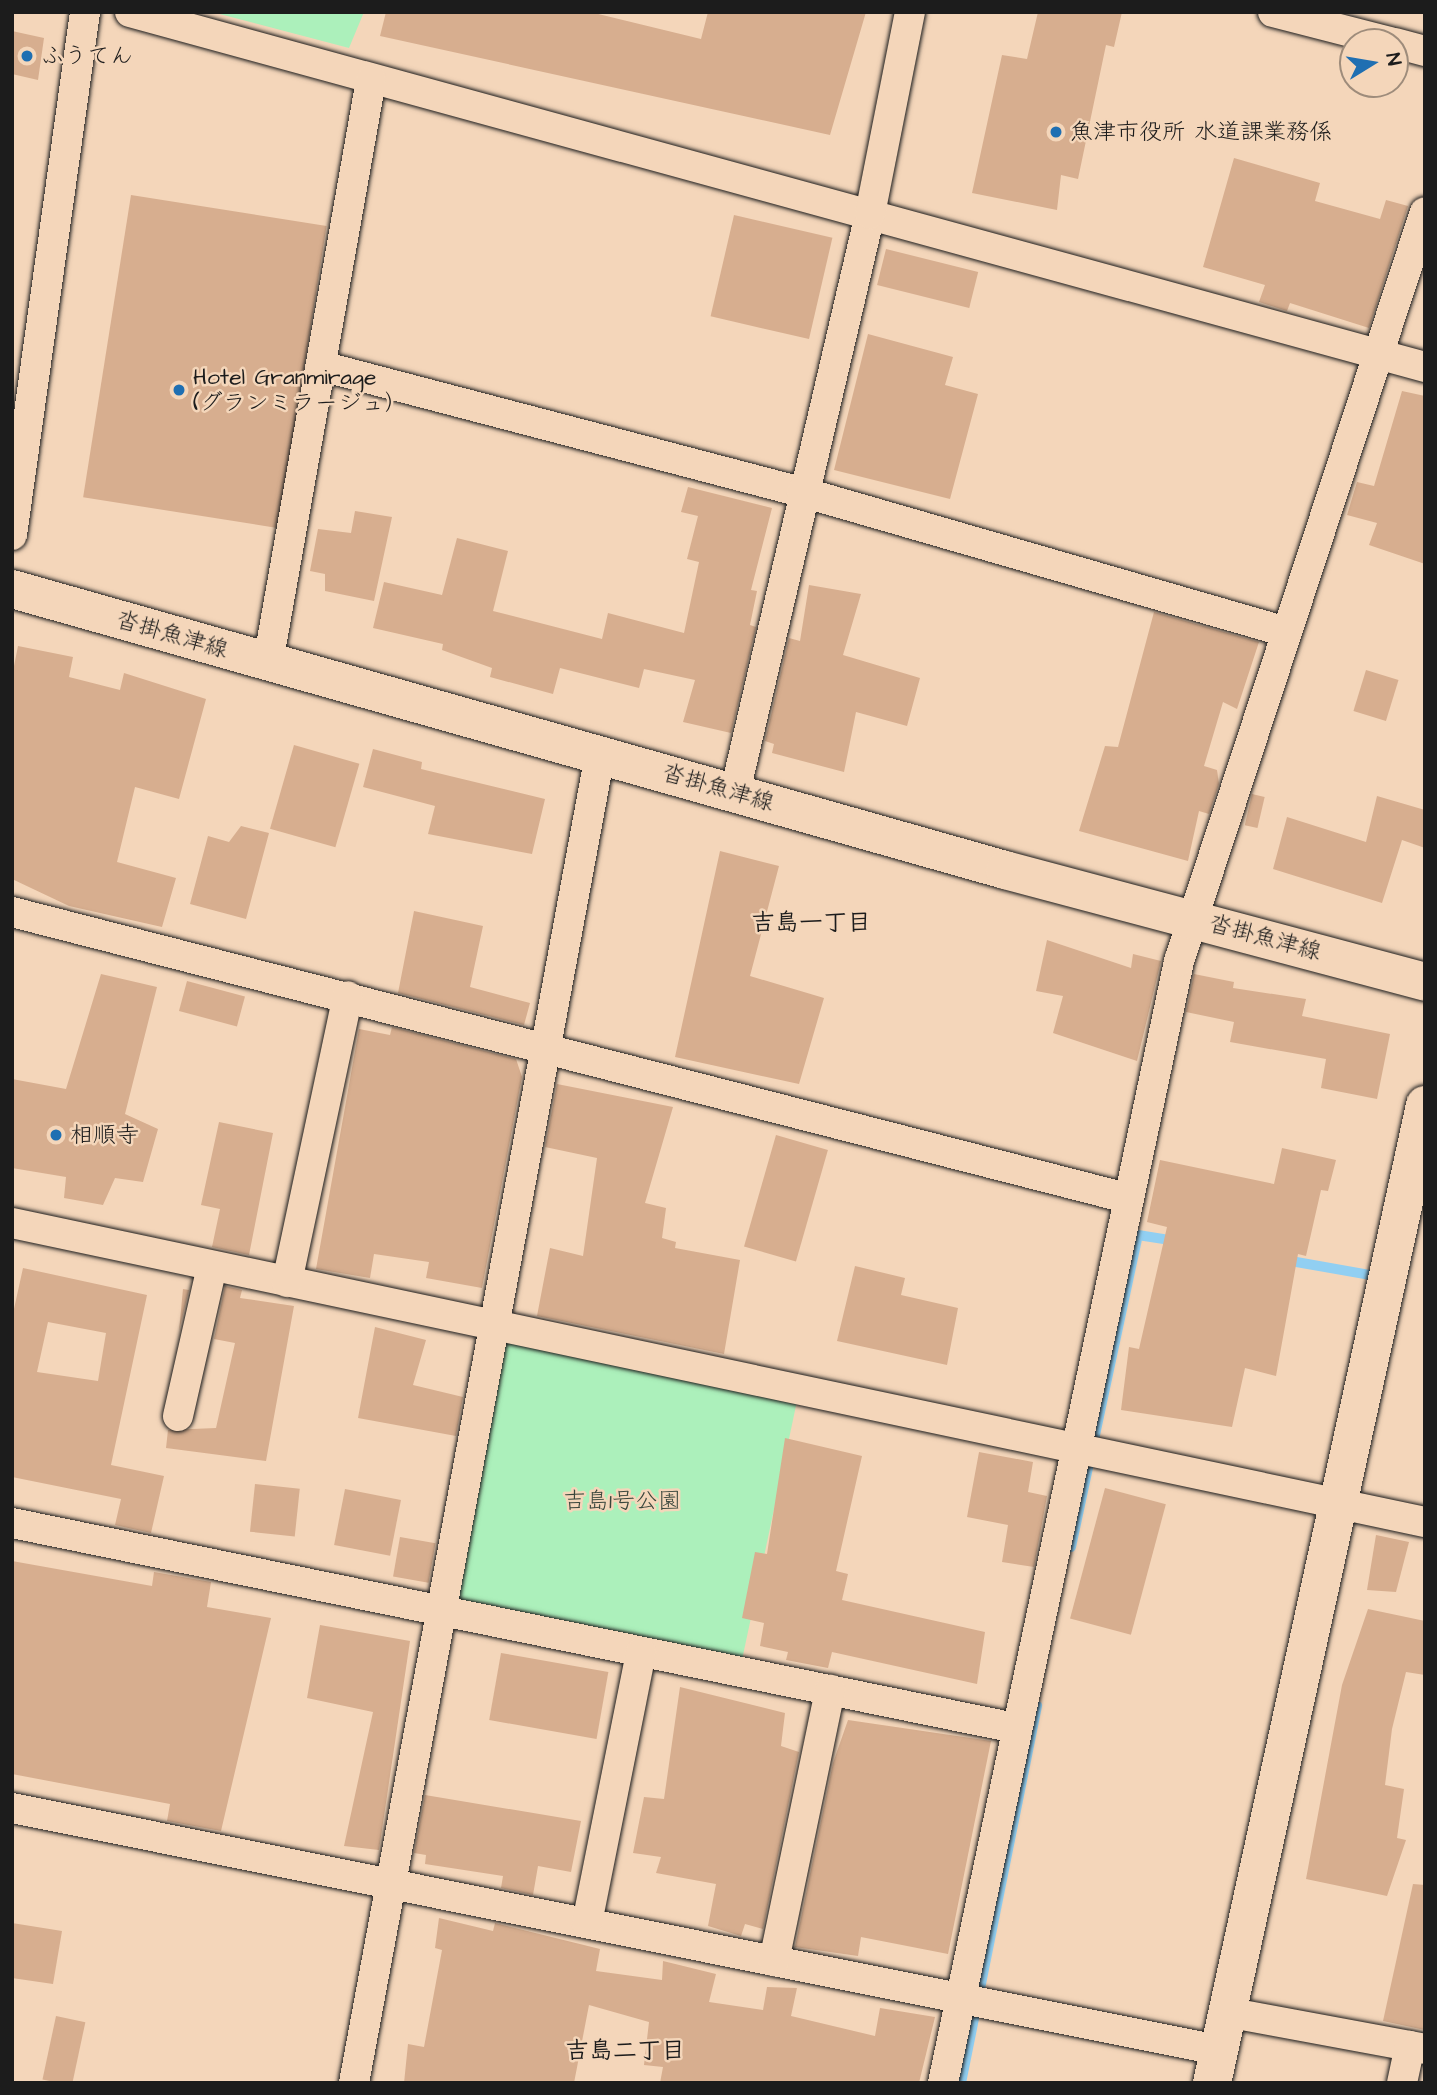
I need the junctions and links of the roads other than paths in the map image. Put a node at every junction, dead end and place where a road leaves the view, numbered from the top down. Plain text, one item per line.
1 (85, 12) edge
2 (130, 12) edge
3 (910, 12) edge
4 (1273, 12) edge
5 (1339, 29) edge
6 (371, 80) junction
7 (1425, 212) edge
8 (870, 214) junction
9 (1374, 353) junction
10 (321, 366) junction
11 (1425, 367) edge
12 (802, 492) junction
13 (12, 535) edge
14 (12, 589) edge
15 (1283, 631) junction
16 (268, 663) junction
17 (600, 755) junction
18 (735, 792) junction
19 (12, 912) edge
20 (1191, 918) junction
21 (1425, 982) edge
22 (348, 996) junction
23 (546, 1046) junction
24 (1425, 1105) edge
25 (1127, 1198) junction
26 (12, 1223) edge
27 (212, 1266) junction
28 (287, 1282) junction
29 (494, 1326) junction
30 (178, 1416) dead end
31 (1075, 1449) junction
32 (1336, 1502) junction
33 (1425, 1522) edge
34 (12, 1523) edge
35 (441, 1612) junction
36 (641, 1653) junction
37 (830, 1690) junction
38 (1015, 1728) junction
39 (12, 1808) edge
40 (391, 1884) junction
41 (587, 1923) junction
42 (774, 1961) junction
43 (961, 1999) junction
44 (1226, 2012) junction
45 (1417, 2048) edge
46 (1215, 2066) edge
47 (354, 2083) edge
48 (943, 2083) edge
49 (1402, 2083) edge

1 - 13 street
2 - 6 street
3 - 8 street
4 - 5 street
6 - 8 street
6 - 10 street
7 - 9 street
8 - 9 street
8 - 12 street
9 - 11 street
9 - 15 street
10 - 12 street
10 - 16 street
12 - 15 street
12 - 18 street
14 - 16 main road, 沓掛魚津線
15 - 20 street
16 - 17 main road, 沓掛魚津線
17 - 18 main road, 沓掛魚津線
17 - 23 street
18 - 20 main road, 沓掛魚津線
19 - 22 street
20 - 21 main road, 沓掛魚津線
20 - 25 street
22 - 23 street
22 - 28 street
23 - 25 street
23 - 29 street
24 - 32 main road
25 - 31 street
26 - 27 street
27 - 28 street
27 - 30 street
28 - 29 street
29 - 31 street
29 - 35 street
31 - 32 street
31 - 38 street
32 - 33 street
32 - 44 main road
34 - 35 street
35 - 36 street
35 - 40 street
36 - 37 street
36 - 41 street
37 - 38 street
37 - 42 street
38 - 43 street
39 - 40 street
40 - 41 street
40 - 47 street
41 - 42 street
42 - 43 street
43 - 46 street
43 - 48 street
44 - 45 street
44 - 46 main road
45 - 49 street

